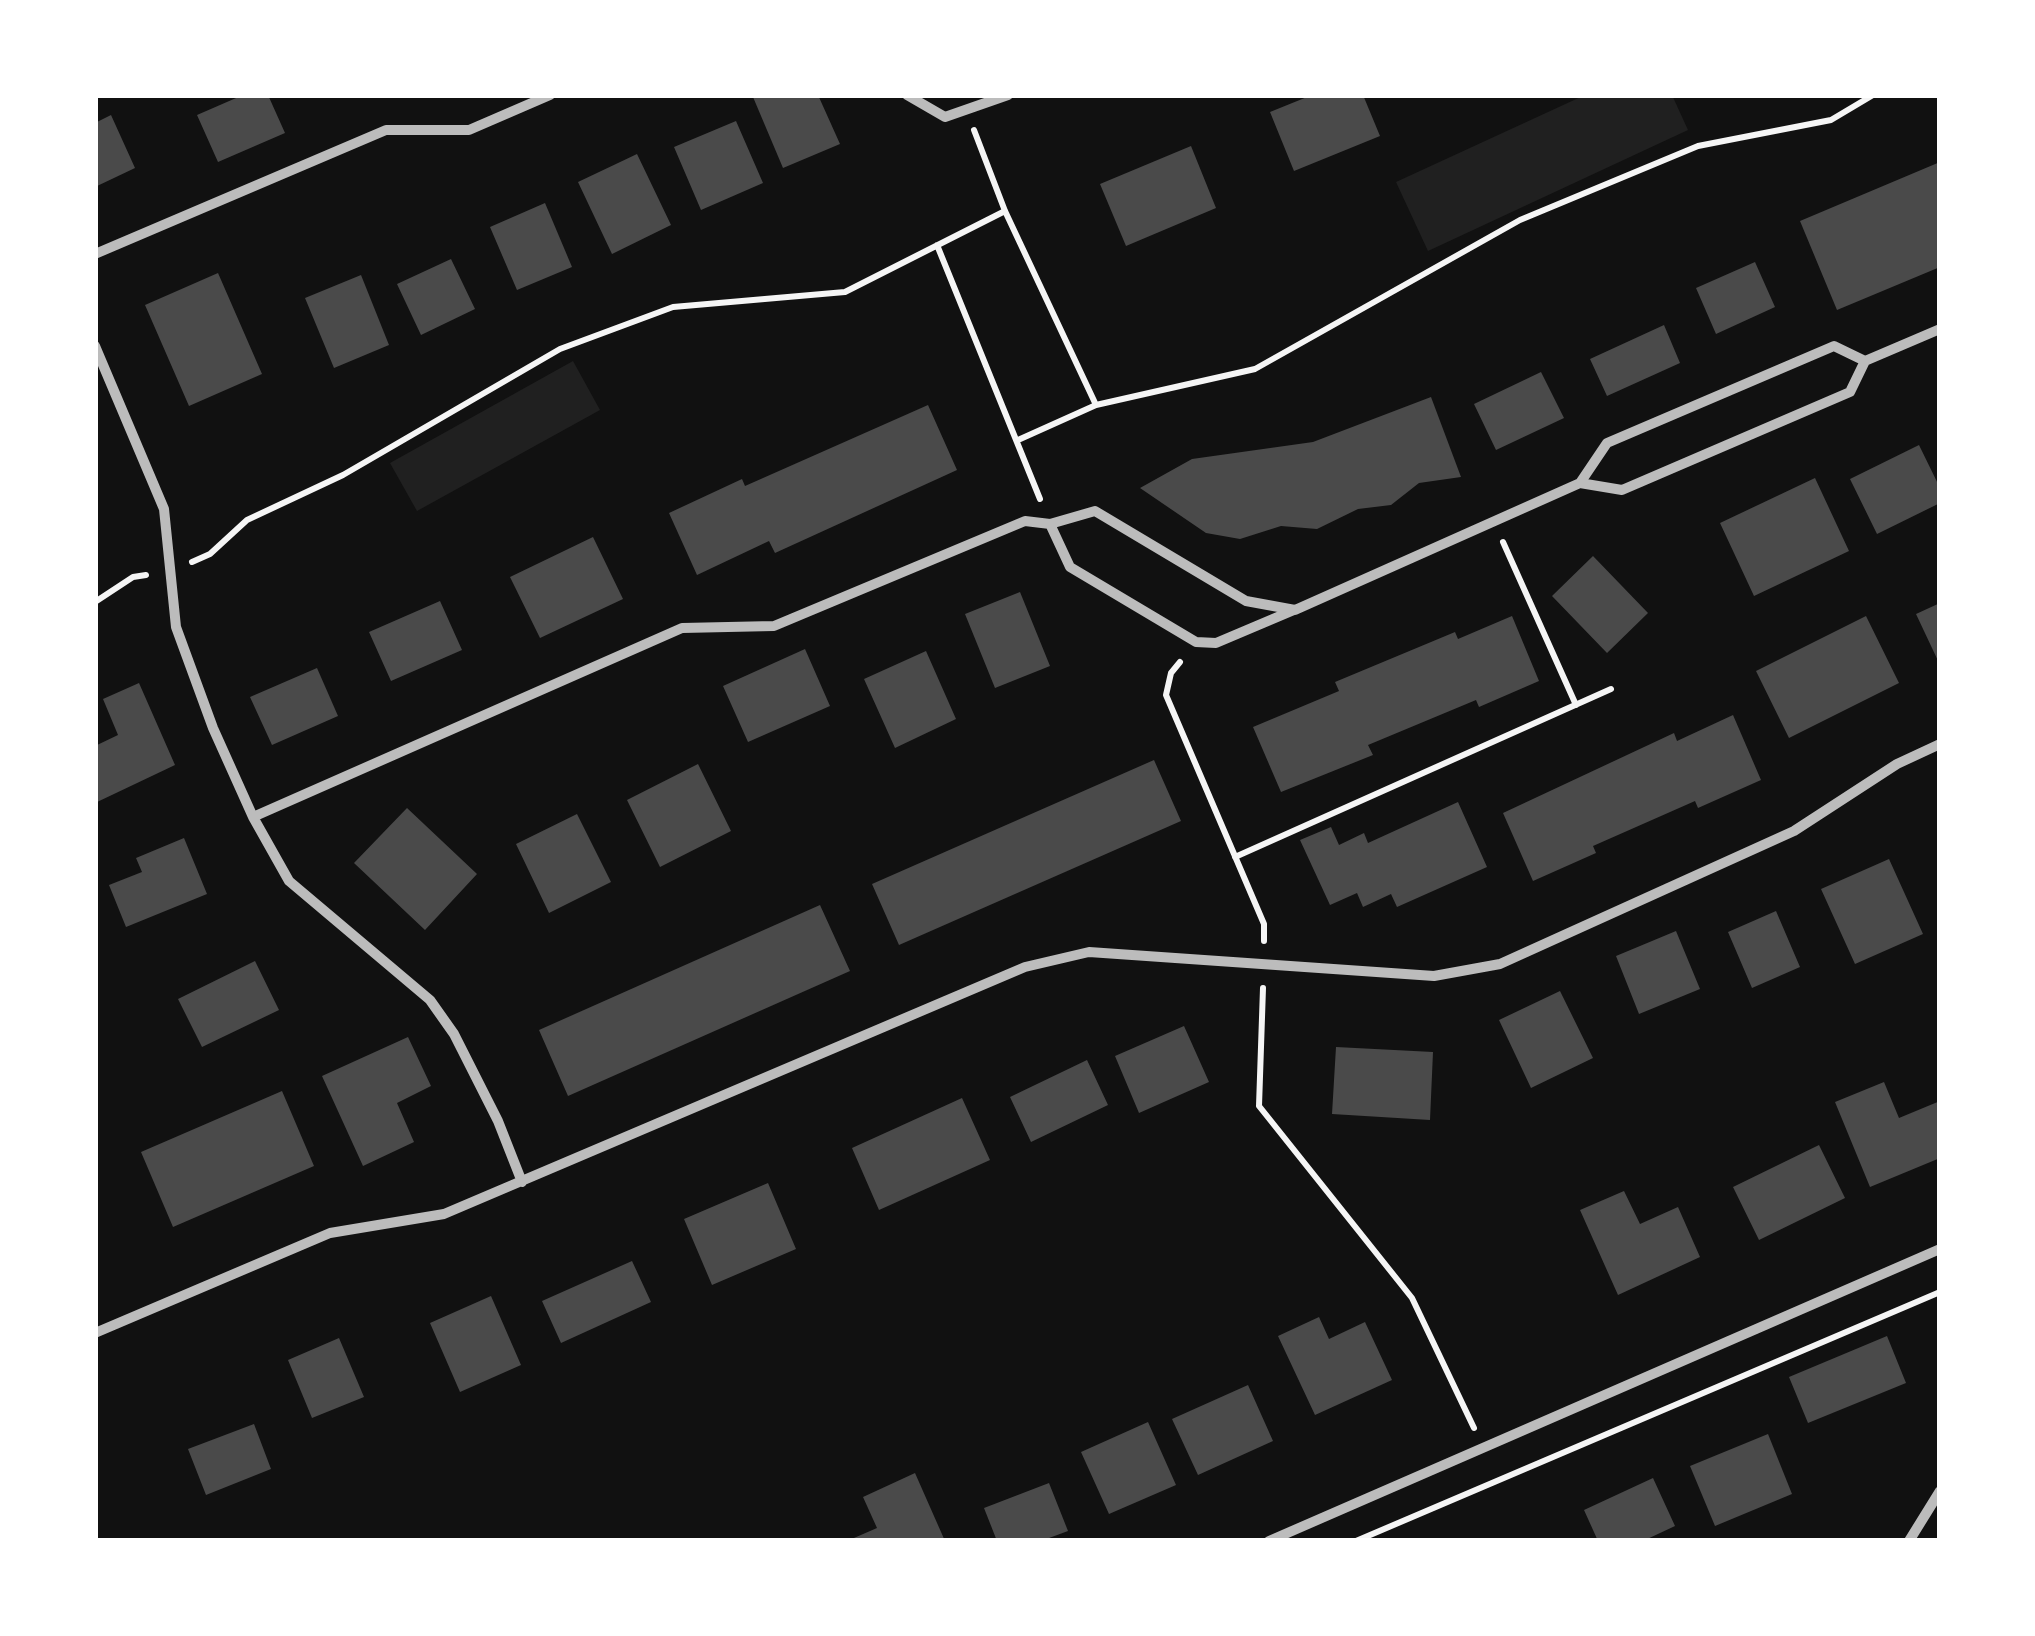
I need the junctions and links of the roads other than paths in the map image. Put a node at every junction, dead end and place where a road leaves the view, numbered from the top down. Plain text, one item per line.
1 (550, 95) edge
2 (907, 95) edge
3 (1008, 95) edge
4 (95, 254) edge
5 (1940, 329) edge
6 (95, 346) edge
7 (1865, 361) junction
8 (1580, 483) junction
9 (1050, 524) junction
10 (1295, 610) junction
11 (1940, 744) edge
12 (253, 818) junction
13 (522, 1182) junction
14 (1940, 1249) edge
15 (95, 1333) edge
16 (1940, 1491) edge
17 (1269, 1541) edge
18 (1909, 1541) edge

1 - 4 street
2 - 3 street
5 - 7 street
6 - 12 street
7 - 8 street
7 - 8 street
8 - 10 street
9 - 10 street
9 - 10 street
9 - 12 street
11 - 13 street
12 - 13 street
13 - 15 street
14 - 17 street
16 - 18 street

